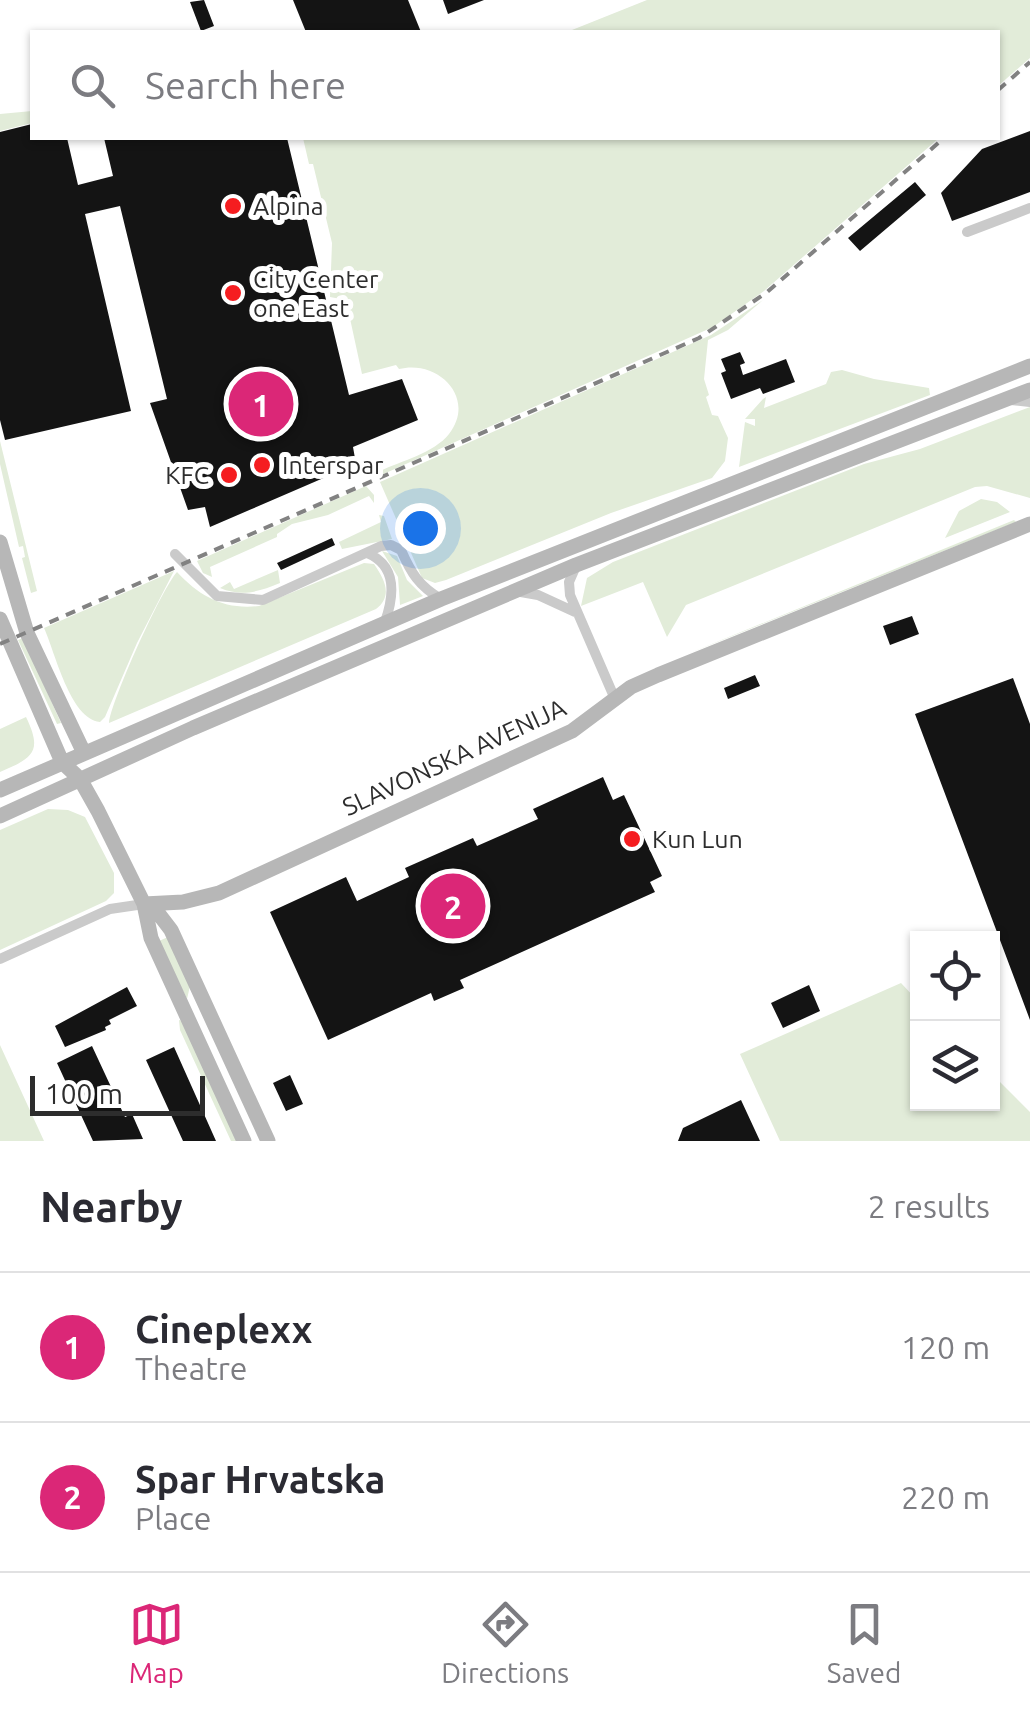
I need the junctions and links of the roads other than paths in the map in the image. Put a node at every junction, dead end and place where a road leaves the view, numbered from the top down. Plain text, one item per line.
1 (1030, 208) edge
2 (967, 232) dead end
3 (1030, 366) edge
4 (1030, 390) edge
5 (1005, 400) junction
6 (1030, 402) edge
7 (1030, 524) edge
8 (0, 542) edge
9 (368, 553) junction
10 (175, 554) dead end
11 (576, 565) junction
12 (514, 591) junction
13 (441, 599) junction
14 (576, 612) junction
15 (0, 619) edge
16 (385, 622) junction
17 (616, 699) junction
18 (84, 753) junction
19 (62, 762) junction
20 (80, 779) junction
21 (0, 790) edge
22 (0, 816) edge
23 (183, 902) junction
24 (144, 904) junction
25 (170, 930) junction
26 (0, 959) edge
27 (244, 1141) edge
28 (268, 1141) edge

1 - 2 street
3 - 13 main road
4 - 5 main road
5 - 6 street
5 - 11 main road
7 - 17 main road, SLAVONSKA AVENIJA
8 - 18 main road
9 - 10 street
9 - 13 street
9 - 16 street
11 - 12 main road
11 - 14 street
12 - 14 street
12 - 20 main road
13 - 16 main road
14 - 17 street
15 - 19 main road
16 - 18 main road
17 - 23 main road, SLAVONSKA AVENIJA
18 - 19 main road
18 - 20 main road
19 - 20 main road
19 - 21 main road
20 - 22 main road
20 - 24 main road
23 - 24 main road, SLAVONSKA AVENIJA
23 - 25 main road
24 - 25 main road
24 - 26 street, SLAVONSKA AVENIJA
24 - 27 main road
25 - 28 main road

